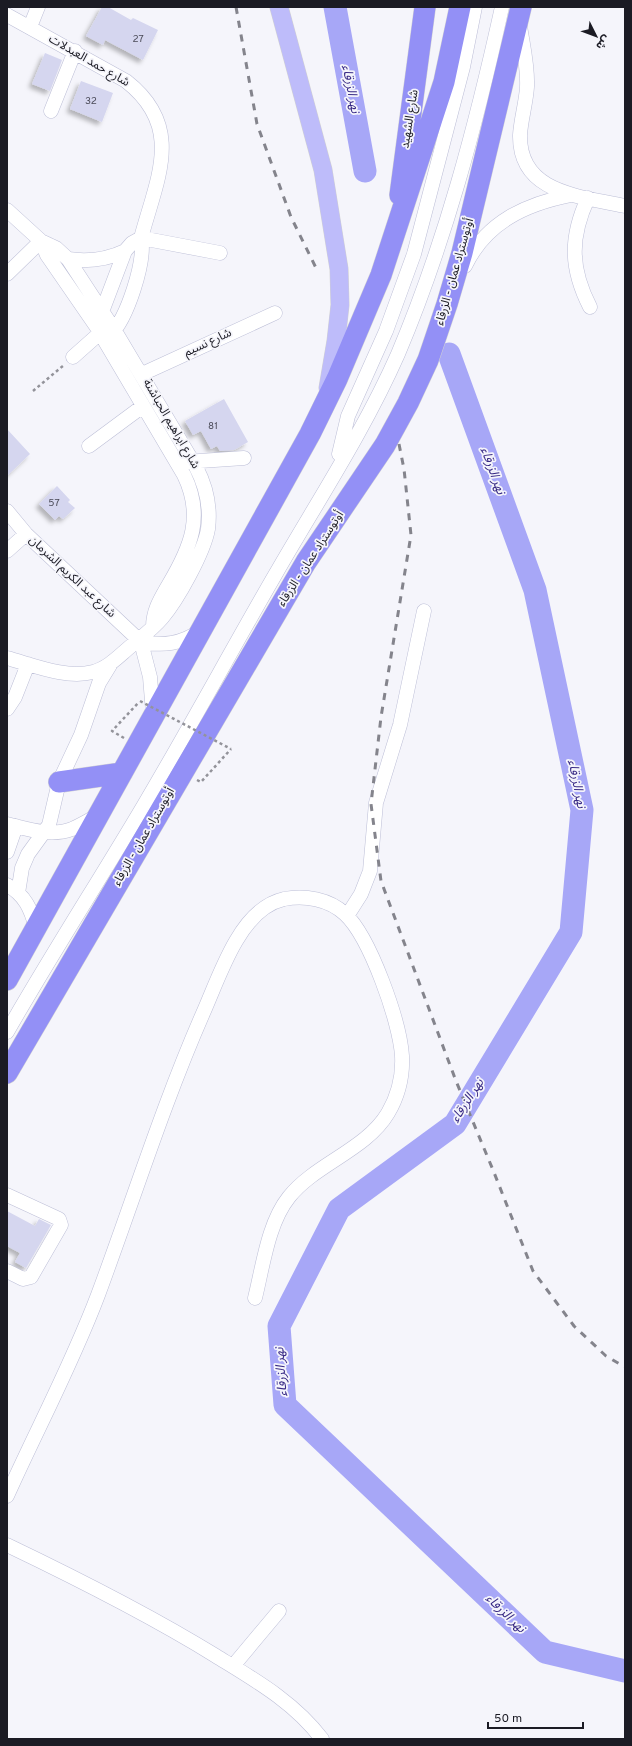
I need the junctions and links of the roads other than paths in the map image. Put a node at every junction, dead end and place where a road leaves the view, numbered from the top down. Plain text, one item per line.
1 (38, 7) edge
2 (279, 7) edge
3 (425, 7) edge
4 (460, 7) edge
5 (475, 7) edge
6 (494, 7) edge
7 (512, 10) edge
8 (7, 15) edge
9 (30, 27) junction
10 (75, 51) junction
11 (51, 110) dead end
12 (572, 194) junction
13 (588, 198) junction
14 (625, 206) edge
15 (7, 210) edge
16 (396, 231) junction
17 (141, 238) junction
18 (41, 241) junction
19 (125, 252) junction
20 (220, 253) dead end
21 (68, 260) junction
22 (7, 274) edge
23 (447, 304) junction
24 (590, 307) dead end
25 (103, 310) junction
26 (275, 313) dead end
27 (115, 331) junction
28 (100, 333) junction
29 (73, 356) road end
30 (142, 374) junction
31 (325, 403) junction
32 (143, 406) junction
33 (89, 446) dead end
34 (342, 455) junction
35 (244, 458) dead end
36 (193, 460) junction
37 (177, 464) junction
38 (7, 511) edge
39 (26, 534) junction
40 (7, 551) edge
41 (424, 611) dead end
42 (153, 627) junction
43 (200, 631) junction
44 (140, 641) junction
45 (7, 658) edge
46 (113, 662) junction
47 (28, 664) junction
48 (147, 707) junction
49 (7, 708) edge
50 (122, 773) junction
51 (60, 782) junction
52 (97, 816) junction
53 (11, 825) edge
54 (45, 832) junction
55 (7, 852) edge
56 (13, 889) edge
57 (347, 916) junction
58 (36, 928) junction
59 (7, 980) edge
60 (7, 1019) edge
61 (7, 1032) edge
62 (7, 1073) edge
63 (7, 1195) edge
64 (7, 1271) edge
65 (255, 1298) dead end
66 (7, 1496) edge
67 (7, 1545) edge
68 (279, 1611) dead end
69 (233, 1666) junction
70 (322, 1739) edge

1 - 9 street
2 - 31 main road
3 - 16 highway, شارع الشهيد
4 - 16 highway
5 - 34 street
6 - 34 street
7 - 12 street
7 - 23 highway, أوتوستراد عمان - الزرقاء
7 - 34 street
8 - 9 street, شارع حمد العبدلات
9 - 10 street, شارع حمد العبدلات
10 - 11 street
10 - 17 street, شارع حمد العبدلات
12 - 13 street
12 - 23 street
13 - 14 street
13 - 24 street
15 - 18 street, شارع ابراهيم الحباشنة
16 - 31 highway
17 - 19 street
17 - 20 street
17 - 27 street, شارع حمد العبدلات
18 - 21 street, شارع ابراهيم الحباشنة
18 - 22 street
18 - 28 street, شارع ابراهيم الحباشنة
19 - 21 street
19 - 25 street
21 - 25 street, شارع ابراهيم الحباشنة
23 - 62 highway, أوتوستراد عمان - الزرقاء
25 - 27 street, شارع ابراهيم الحباشنة
25 - 28 street
26 - 30 street, شارع نسيم
27 - 28 street, شارع حمد العبدلات
27 - 30 street, شارع ابراهيم الحباشنة
28 - 29 street, شارع حمد العبدلات
28 - 32 street, شارع ابراهيم الحباشنة
30 - 36 street, شارع ابراهيم الحباشنة
31 - 43 highway
32 - 33 street
32 - 37 street, شارع ابراهيم الحباشنة
34 - 60 street
34 - 61 street
35 - 36 street
36 - 37 street
36 - 42 street, شارع ابراهيم الحباشنة
37 - 42 street, شارع ابراهيم الحباشنة
38 - 39 street, شارع عبد الكريم الشرمان
39 - 40 street
39 - 44 street, شارع عبد الكريم الشرمان
41 - 57 street
42 - 44 street, شارع ابراهيم الحباشنة
43 - 44 street
43 - 48 highway
44 - 46 street, شارع ابراهيم الحباشنة
44 - 48 street
45 - 47 street
46 - 47 street
46 - 51 street
47 - 49 street
48 - 50 highway
50 - 51 highway
50 - 52 highway
51 - 54 street
52 - 54 street
52 - 58 highway
53 - 54 street
53 - 55 street
54 - 56 street
56 - 58 street
57 - 65 street
57 - 66 street
58 - 59 highway
63 - 64 street
67 - 69 street
68 - 69 street
69 - 70 street

